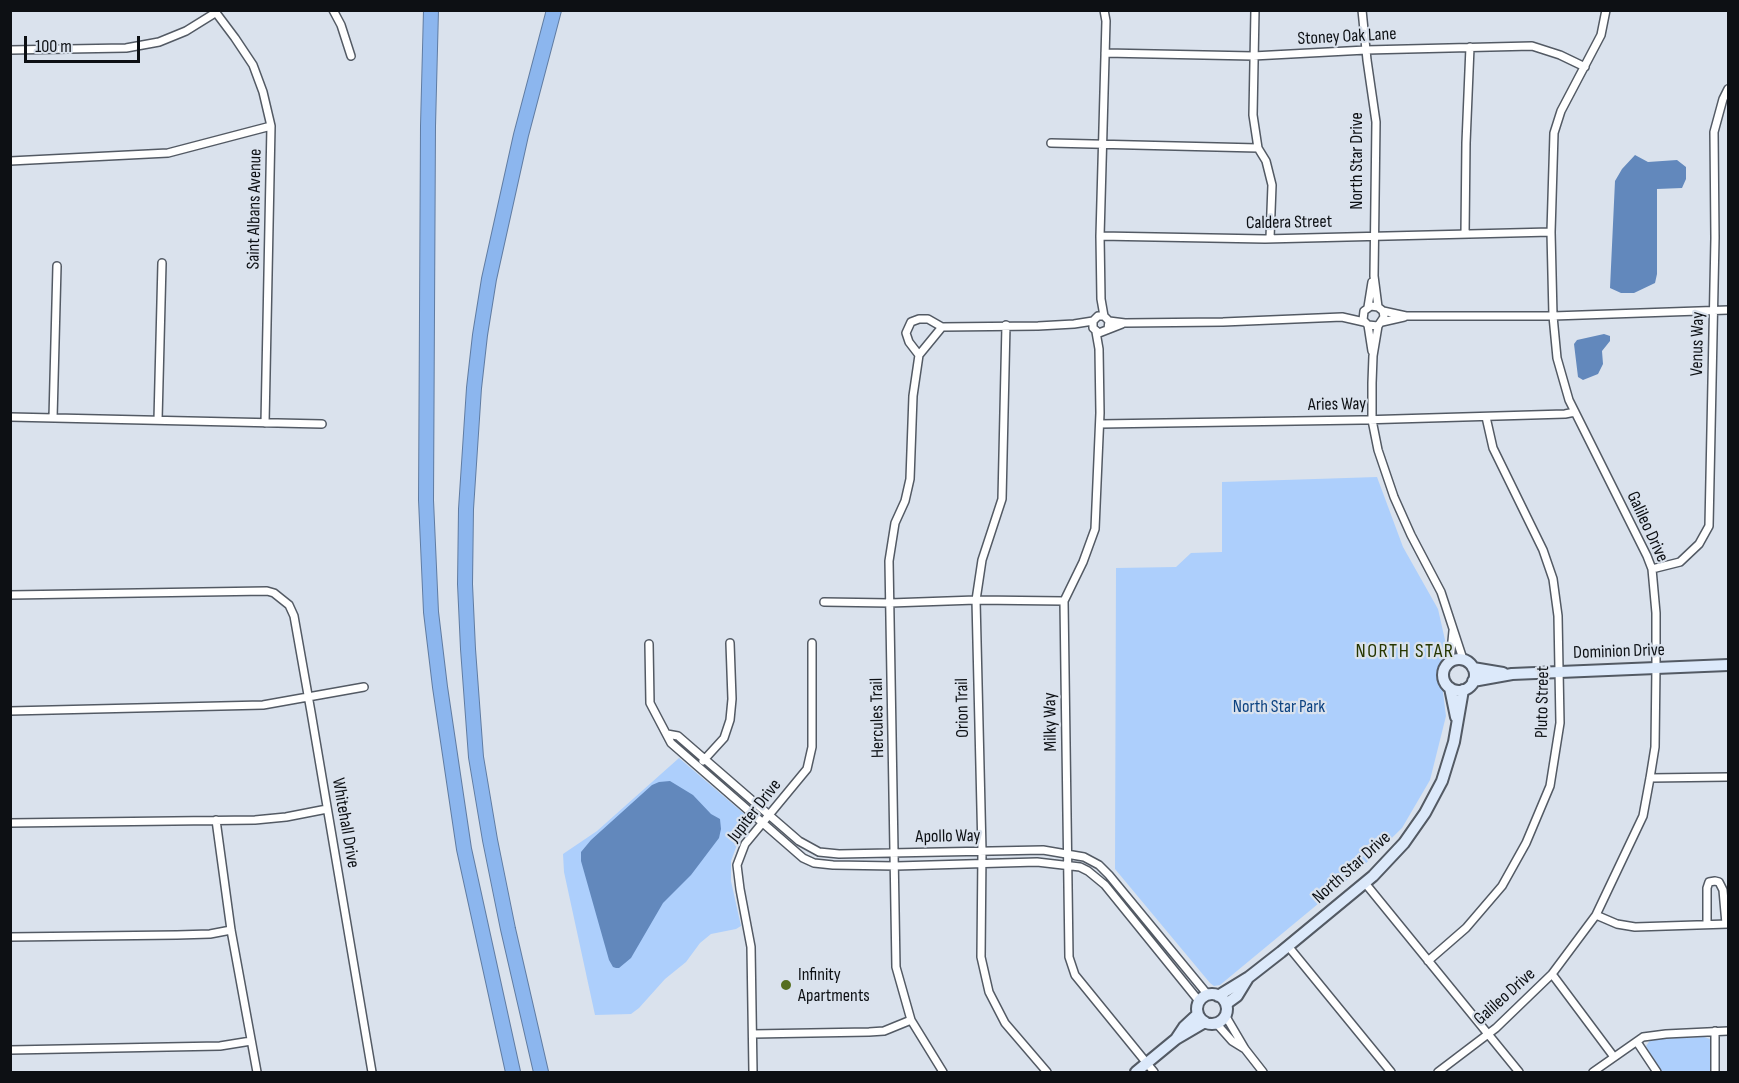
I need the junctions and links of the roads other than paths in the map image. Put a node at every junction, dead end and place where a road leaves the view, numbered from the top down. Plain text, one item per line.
1 (333, 10) edge
2 (430, 10) edge
3 (554, 10) edge
4 (1104, 10) edge
5 (1255, 10) edge
6 (1362, 10) edge
7 (1606, 10) edge
8 (214, 12) edge
9 (1470, 47) junction
10 (10, 50) edge
11 (1366, 50) junction
12 (1105, 53) junction
13 (351, 56) dead end
14 (1253, 56) junction
15 (1585, 67) junction
16 (1728, 89) edge
17 (271, 126) junction
18 (1051, 143) dead end
19 (1102, 144) junction
20 (1258, 148) junction
21 (10, 161) edge
22 (1551, 232) junction
23 (1465, 234) junction
24 (1100, 236) junction
25 (1374, 236) junction
26 (1270, 238) junction
27 (162, 263) dead end
28 (57, 266) dead end
29 (1374, 276) junction
30 (1366, 309) junction
31 (1381, 309) junction
32 (1714, 310) junction
33 (1728, 310) edge
34 (1406, 316) junction
35 (1553, 316) junction
36 (1342, 317) junction
37 (1366, 324) junction
38 (1380, 324) junction
39 (1006, 325) junction
40 (1100, 325) junction
41 (942, 327) junction
42 (919, 355) junction
43 (1373, 356) junction
44 (1575, 412) junction
45 (10, 417) edge
46 (1486, 417) junction
47 (53, 418) junction
48 (158, 420) junction
49 (1372, 420) junction
50 (265, 423) junction
51 (322, 424) dead end
52 (1100, 424) junction
53 (1652, 569) junction
54 (10, 595) edge
55 (976, 600) junction
56 (1064, 601) junction
57 (824, 602) dead end
58 (890, 603) junction
59 (1454, 628) junction
60 (730, 643) dead end
61 (812, 643) dead end
62 (649, 644) dead end
63 (1463, 659) junction
64 (1450, 661) junction
65 (1728, 665) edge
66 (1656, 667) junction
67 (1473, 668) junction
68 (1560, 671) junction
69 (1512, 674) junction
70 (1473, 681) junction
71 (364, 687) dead end
72 (1450, 688) junction
73 (1463, 690) junction
74 (308, 696) junction
75 (10, 711) edge
76 (1456, 724) junction
77 (667, 734) junction
78 (705, 759) junction
79 (698, 766) junction
80 (1728, 777) edge
81 (1650, 778) junction
82 (327, 808) junction
83 (769, 814) junction
84 (216, 820) junction
85 (762, 823) junction
86 (10, 824) edge
87 (982, 851) junction
88 (896, 853) junction
89 (1068, 853) junction
90 (982, 863) junction
91 (1068, 865) junction
92 (896, 866) junction
93 (1365, 883) junction
94 (1596, 915) junction
95 (1707, 924) junction
96 (1727, 924) edge
97 (231, 930) junction
98 (10, 937) edge
99 (1288, 946) junction
100 (1428, 961) junction
101 (1551, 974) junction
102 (1215, 1002) junction
103 (911, 1020) junction
104 (1206, 1020) junction
105 (1715, 1031) junction
106 (1728, 1031) edge
107 (753, 1034) junction
108 (1487, 1034) junction
109 (251, 1041) junction
110 (1636, 1042) junction
111 (1245, 1049) junction
112 (10, 1050) edge
113 (1614, 1057) junction
114 (1147, 1063) junction
115 (257, 1072) edge
116 (372, 1072) edge
117 (513, 1072) edge
118 (541, 1072) edge
119 (753, 1072) edge
120 (943, 1072) edge
121 (1047, 1072) edge
122 (1136, 1072) edge
123 (1154, 1072) edge
124 (1263, 1072) edge
125 (1391, 1072) edge
126 (1438, 1072) edge
127 (1519, 1072) edge
128 (1593, 1072) edge
129 (1657, 1072) edge
130 (1715, 1072) edge

1 - 13 street
2 - 117 highway
3 - 118 highway
4 - 12 street, Milky Way
5 - 14 street
6 - 11 street, North Star Drive
7 - 15 street, Galileo Drive
8 - 10 street
8 - 17 street, Saint Albans Avenue
9 - 11 street, Stoney Oak Lane
9 - 15 street, Stoney Oak Lane
9 - 23 street
11 - 14 street, Stoney Oak Lane
11 - 25 street, North Star Drive
12 - 14 street, Stoney Oak Lane
12 - 19 street, Milky Way
14 - 20 street
15 - 22 street, Galileo Drive
16 - 32 street, Venus Way
17 - 21 street
17 - 50 street, Saint Albans Avenue
18 - 19 street
19 - 20 street
19 - 24 street, Milky Way
20 - 26 street
22 - 23 street, Caldera Street
22 - 35 street, Galileo Drive
23 - 25 street, Caldera Street
24 - 26 street, Caldera Street
24 - 40 street, Milky Way
25 - 26 street, Caldera Street
25 - 29 street, North Star Drive
27 - 48 street
28 - 47 street
29 - 30 street, North Star Drive
29 - 31 street, North Star Drive
30 - 31 street
30 - 36 street
30 - 37 street, North Star Drive
31 - 34 street
31 - 38 street, North Star Drive
32 - 33 street
32 - 35 street
32 - 53 street, Venus Way
34 - 35 street
34 - 38 street
35 - 44 street, Galileo Drive
36 - 37 street
36 - 40 street
37 - 38 street
37 - 43 street
38 - 43 street
39 - 40 street
39 - 41 street
39 - 55 street, Orion Trail
40 - 52 street, Milky Way
41 - 42 street
41 - 42 street
42 - 58 street, Hercules Trail
43 - 49 street
44 - 46 street, Aries Way
44 - 53 street, Galileo Drive
45 - 47 street
46 - 49 street, Aries Way
46 - 68 street, Pluto Street
47 - 48 street
48 - 50 street
49 - 52 street, Aries Way
49 - 59 street
50 - 51 street
52 - 56 street, Milky Way
53 - 66 street, Galileo Drive
54 - 74 street, Whitehall Drive
55 - 56 street
55 - 58 street
55 - 87 street, Orion Trail
56 - 89 street, Milky Way
57 - 58 street
58 - 88 street, Hercules Trail
59 - 63 street
59 - 64 street
60 - 78 street
61 - 83 street, Jupiter Drive
62 - 77 street, Apollo Way
63 - 64 street
63 - 67 street
64 - 72 street
65 - 66 street, Dominion Drive
66 - 68 street, Dominion Drive
66 - 81 street, Galileo Drive
67 - 69 street, Dominion Drive
67 - 70 street
68 - 69 street, Dominion Drive
68 - 100 street, Pluto Street
69 - 70 street, Dominion Drive
70 - 73 street
71 - 74 street
72 - 73 street
72 - 76 street, North Star Drive
73 - 76 street, North Star Drive
74 - 75 street
74 - 82 street, Whitehall Drive
76 - 93 street, North Star Drive
77 - 78 street, Apollo Way
77 - 79 street, Apollo Way
78 - 79 street
78 - 83 street, Apollo Way
79 - 85 street, Apollo Way
80 - 81 street
81 - 94 street, Galileo Drive
82 - 84 street
82 - 116 street, Whitehall Drive
83 - 85 street, Jupiter Drive
83 - 88 street, Apollo Way
84 - 86 street
84 - 97 street
85 - 92 street, Apollo Way
85 - 107 street, Jupiter Drive
87 - 88 street, Apollo Way
87 - 89 street, Apollo Way
87 - 90 street, Orion Trail
88 - 92 street, Hercules Trail
89 - 91 street, Milky Way
89 - 102 street, Apollo Way
90 - 91 street, Apollo Way
90 - 92 street, Apollo Way
90 - 121 street, Orion Trail
91 - 102 street, Apollo Way
91 - 114 street, Milky Way
92 - 103 street, Hercules Trail
93 - 99 street, North Star Drive
93 - 100 street
94 - 95 street
94 - 101 street, Galileo Drive
95 - 96 street
95 - 96 street
97 - 98 street
97 - 109 street
99 - 102 street, North Star Drive
99 - 125 street
100 - 108 street
101 - 108 street, Galileo Drive
101 - 113 street
102 - 104 street, North Star Drive
102 - 104 street
102 - 111 street, Apollo Way
103 - 107 street
103 - 120 street, Hercules Trail
104 - 111 street, Apollo Way
104 - 114 street
105 - 106 street
105 - 110 street
105 - 130 street
107 - 119 street, Jupiter Drive
108 - 126 street, Galileo Drive
108 - 127 street
109 - 112 street
109 - 115 street
110 - 113 street
110 - 129 street
111 - 124 street, Apollo Way
113 - 128 street
114 - 122 street
114 - 123 street, Milky Way

